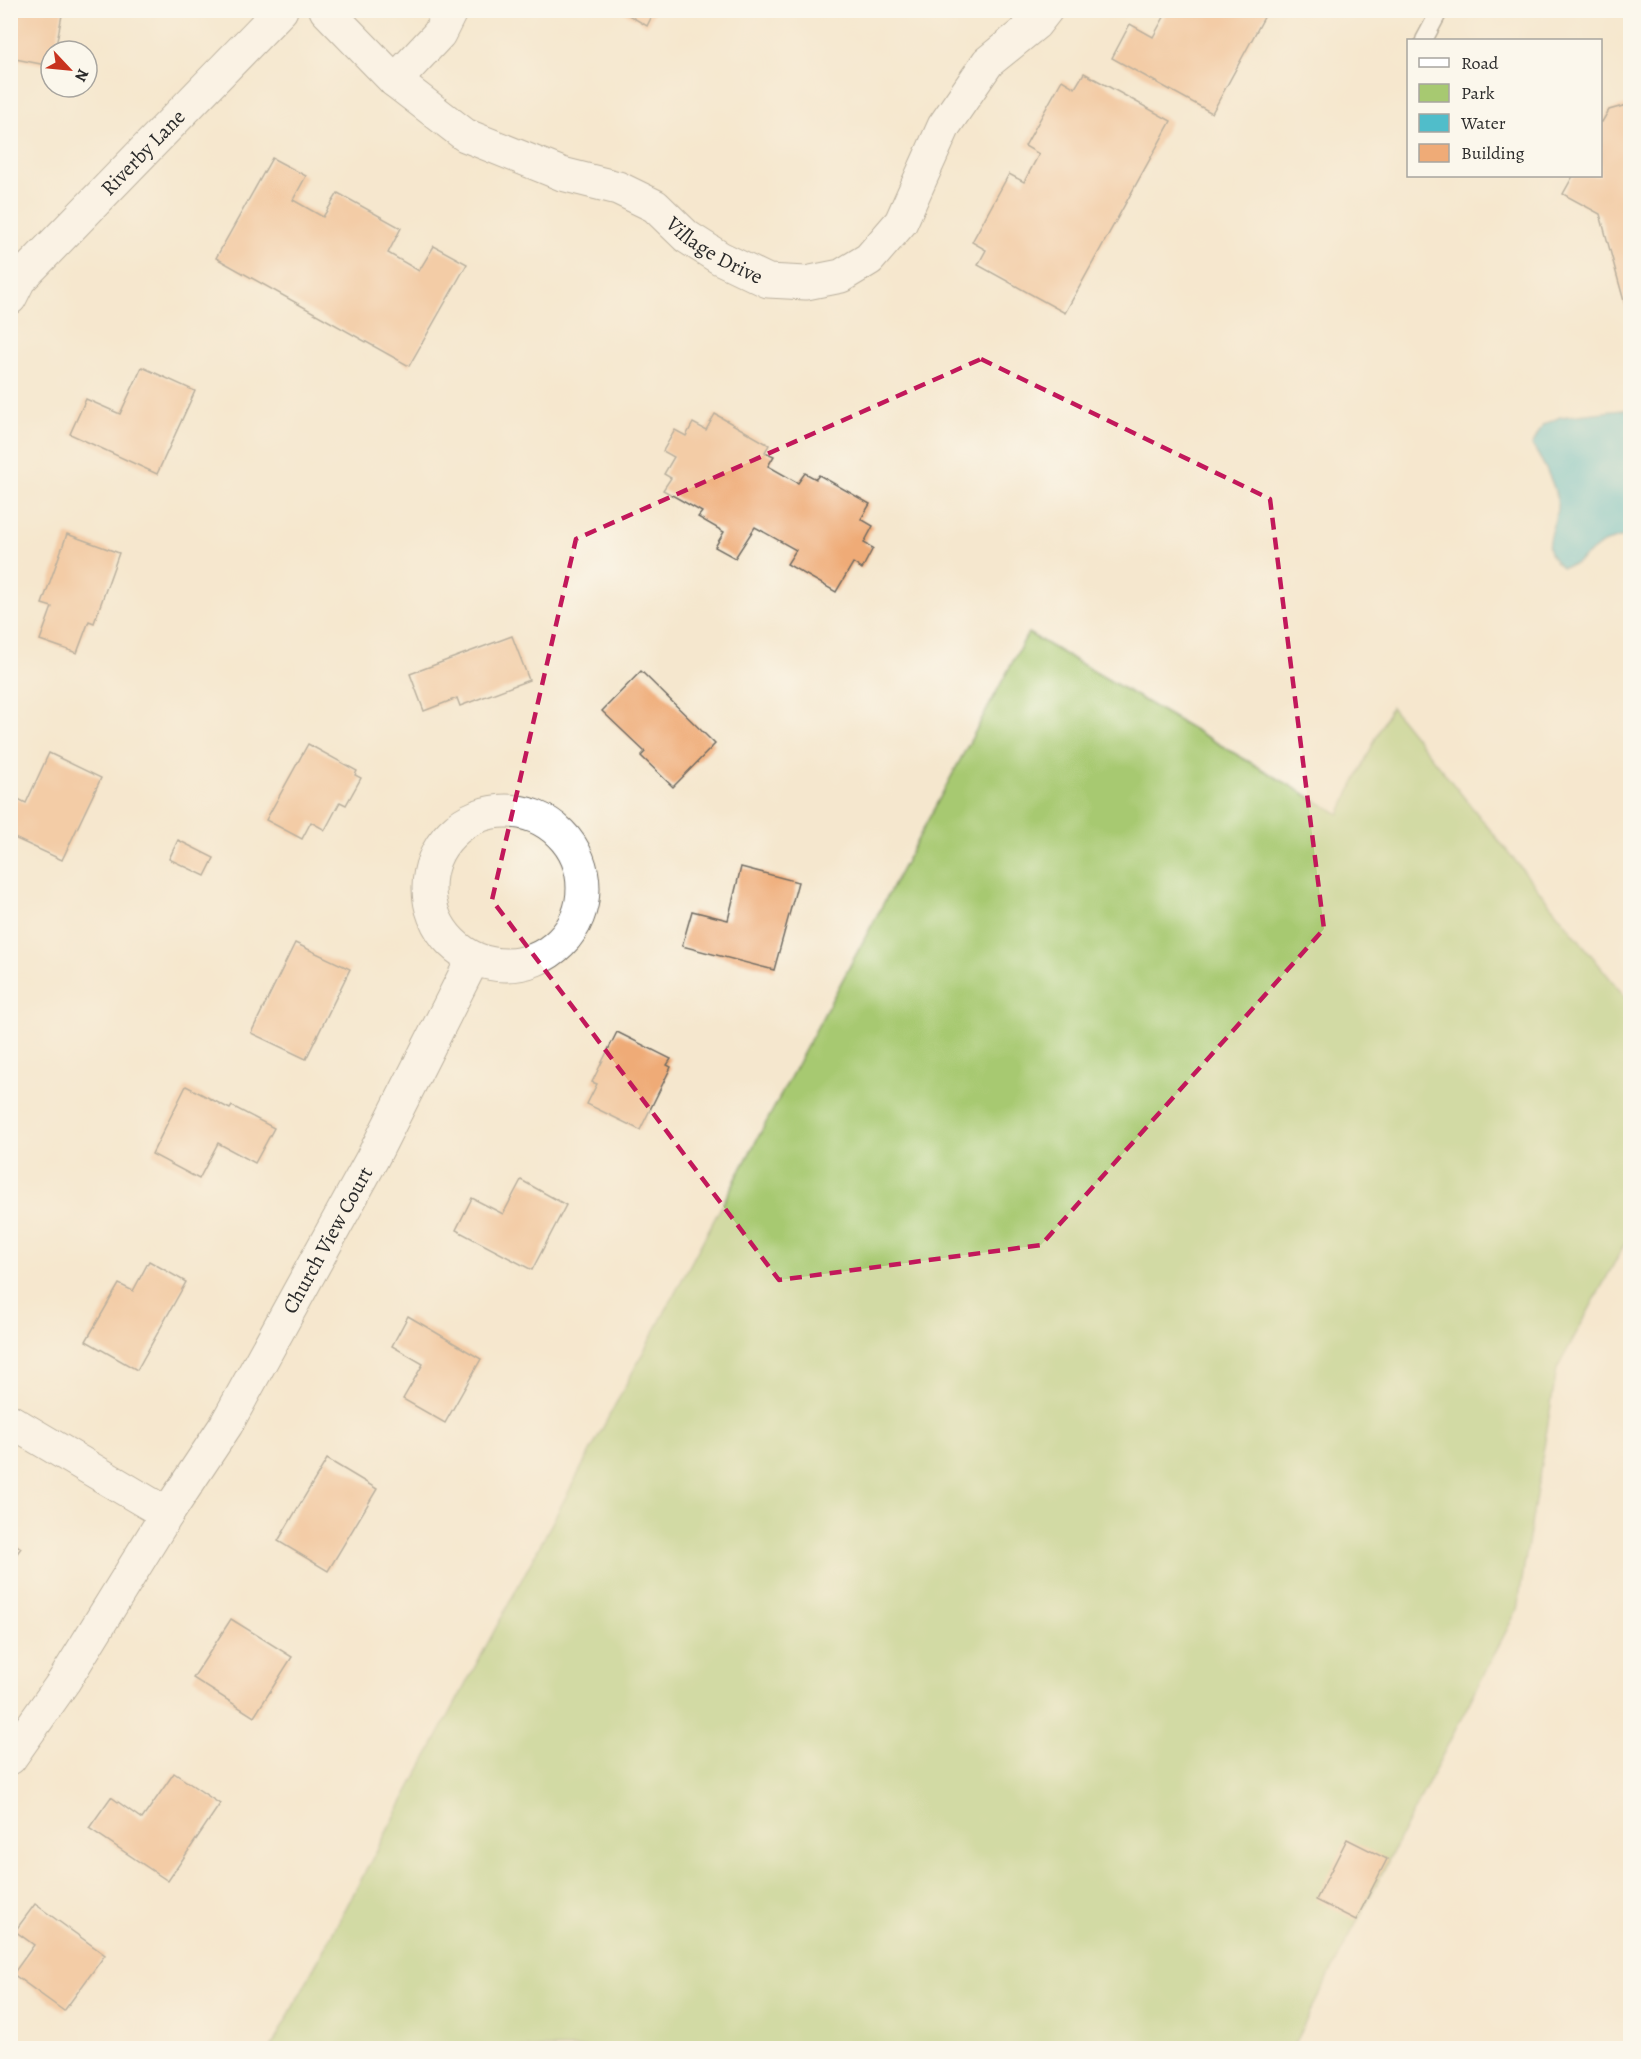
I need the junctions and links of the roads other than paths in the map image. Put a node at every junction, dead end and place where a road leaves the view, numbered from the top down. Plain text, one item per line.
1 (281, 10) edge
2 (326, 10) edge
3 (451, 10) edge
4 (1046, 10) edge
5 (1440, 10) edge
6 (1425, 39) edge
7 (395, 81) junction
8 (13, 284) edge
9 (473, 959) junction
10 (10, 1421) edge
11 (167, 1514) junction
12 (10, 1758) edge

1 - 8 street, Riverby Lane
2 - 7 street, Village Drive
3 - 7 street
4 - 7 street, Village Drive
5 - 6 lane
9 - 9 street
9 - 11 street, Church View Court
10 - 11 street
11 - 12 street, Church View Court

